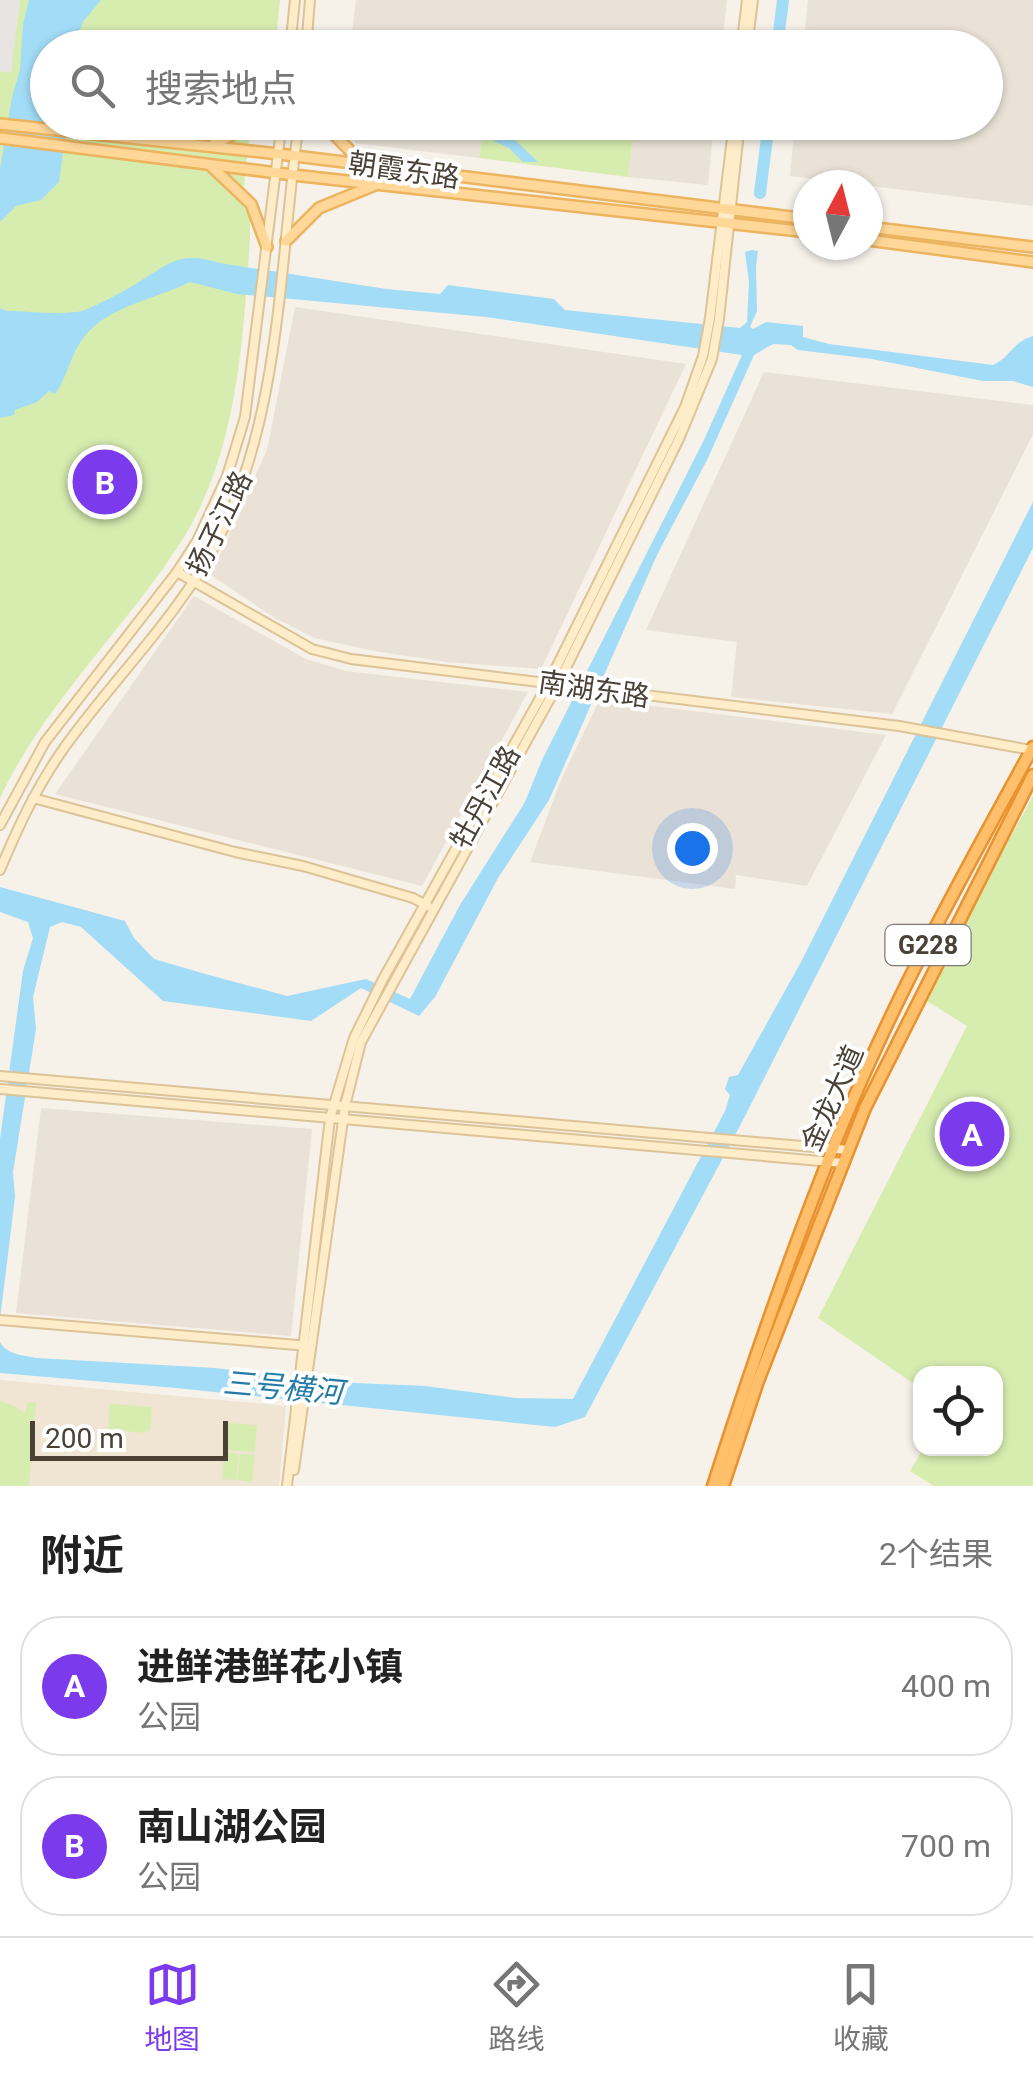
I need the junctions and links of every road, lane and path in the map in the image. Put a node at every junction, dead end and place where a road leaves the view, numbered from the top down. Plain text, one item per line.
1 (295, 0) edge
2 (310, 0) edge
3 (750, 0) edge
4 (292, 30) edge
5 (308, 30) edge
6 (746, 30) edge
7 (2, 124) edge
8 (30, 128) edge
9 (0, 138) edge
10 (139, 140) edge
11 (222, 140) edge
12 (280, 140) edge
13 (296, 140) edge
14 (340, 140) edge
15 (735, 140) edge
16 (206, 146) junction
17 (278, 154) junction
18 (294, 156) junction
19 (208, 164) junction
20 (364, 165) junction
21 (276, 172) junction
22 (292, 175) junction
23 (378, 184) junction
24 (726, 209) junction
25 (793, 217) edge
26 (725, 222) junction
27 (883, 229) edge
28 (793, 230) edge
29 (286, 241) junction
30 (883, 242) edge
31 (267, 247) junction
32 (1033, 247) edge
33 (1033, 262) edge
34 (177, 572) junction
35 (192, 581) junction
36 (553, 683) junction
37 (1032, 748) edge
38 (1033, 775) edge
39 (33, 798) junction
40 (0, 824) edge
41 (0, 870) edge
42 (430, 907) junction
43 (377, 1001) junction
44 (2, 1076) edge
45 (1, 1089) edge
46 (334, 1104) junction
47 (345, 1106) junction
48 (330, 1118) junction
49 (343, 1120) junction
50 (834, 1148) junction
51 (848, 1150) junction
52 (828, 1162) junction
53 (843, 1163) junction
54 (2, 1320) edge
55 (307, 1346) junction
56 (714, 1484) edge
57 (290, 1486) edge

1 - 4 street
2 - 5 street
3 - 6 street
7 - 8 main road, 朝霞东路
9 - 19 main road, 朝霞东路
10 - 16 main road, 朝霞东路
11 - 16 main road
12 - 17 street, 扬子江路
13 - 18 street, 扬子江路
14 - 20 main road
15 - 24 street, 牡丹江路
16 - 17 main road, 朝霞东路
17 - 18 main road, 朝霞东路
17 - 21 street, 扬子江路
18 - 20 main road, 朝霞东路
18 - 22 street, 扬子江路
19 - 21 main road, 朝霞东路
19 - 31 main road
20 - 24 main road, 朝霞东路
21 - 22 main road, 朝霞东路
21 - 31 street, 扬子江路
22 - 23 main road, 朝霞东路
22 - 29 street, 扬子江路
23 - 26 main road, 朝霞东路
23 - 29 main road
24 - 25 main road, 朝霞东路
24 - 26 street, 牡丹江路
26 - 28 main road, 朝霞东路
26 - 36 street, 牡丹江路
27 - 32 main road
29 - 35 street, 扬子江路
30 - 33 main road
31 - 34 street, 扬子江路
34 - 35 street, 南湖东路
34 - 40 street, 扬子江路
35 - 36 street, 南湖东路
35 - 39 street, 扬子江路
36 - 37 street, 南湖东路
36 - 42 street, 牡丹江路
37 - 50 highway, 金龙大道 / G228
38 - 51 highway, 金龙大道 / G228
39 - 41 street, 扬子江路
39 - 42 street
42 - 43 street, 牡丹江路
43 - 46 street, 牡丹江路
43 - 47 street, 牡丹江路
44 - 46 street
45 - 48 street
46 - 47 street
46 - 48 street, 牡丹江路
47 - 49 street, 牡丹江路
47 - 50 street
48 - 49 street
48 - 55 street, 牡丹江路
49 - 52 street
49 - 55 street, 牡丹江路
50 - 51 street
50 - 52 highway, 金龙大道 / G228
51 - 53 highway, 金龙大道 / G228
52 - 53 street
52 - 56 highway, 金龙大道 / G228
53 - 56 highway, 金龙大道 / G228
54 - 55 street
55 - 57 street, 牡丹江路

